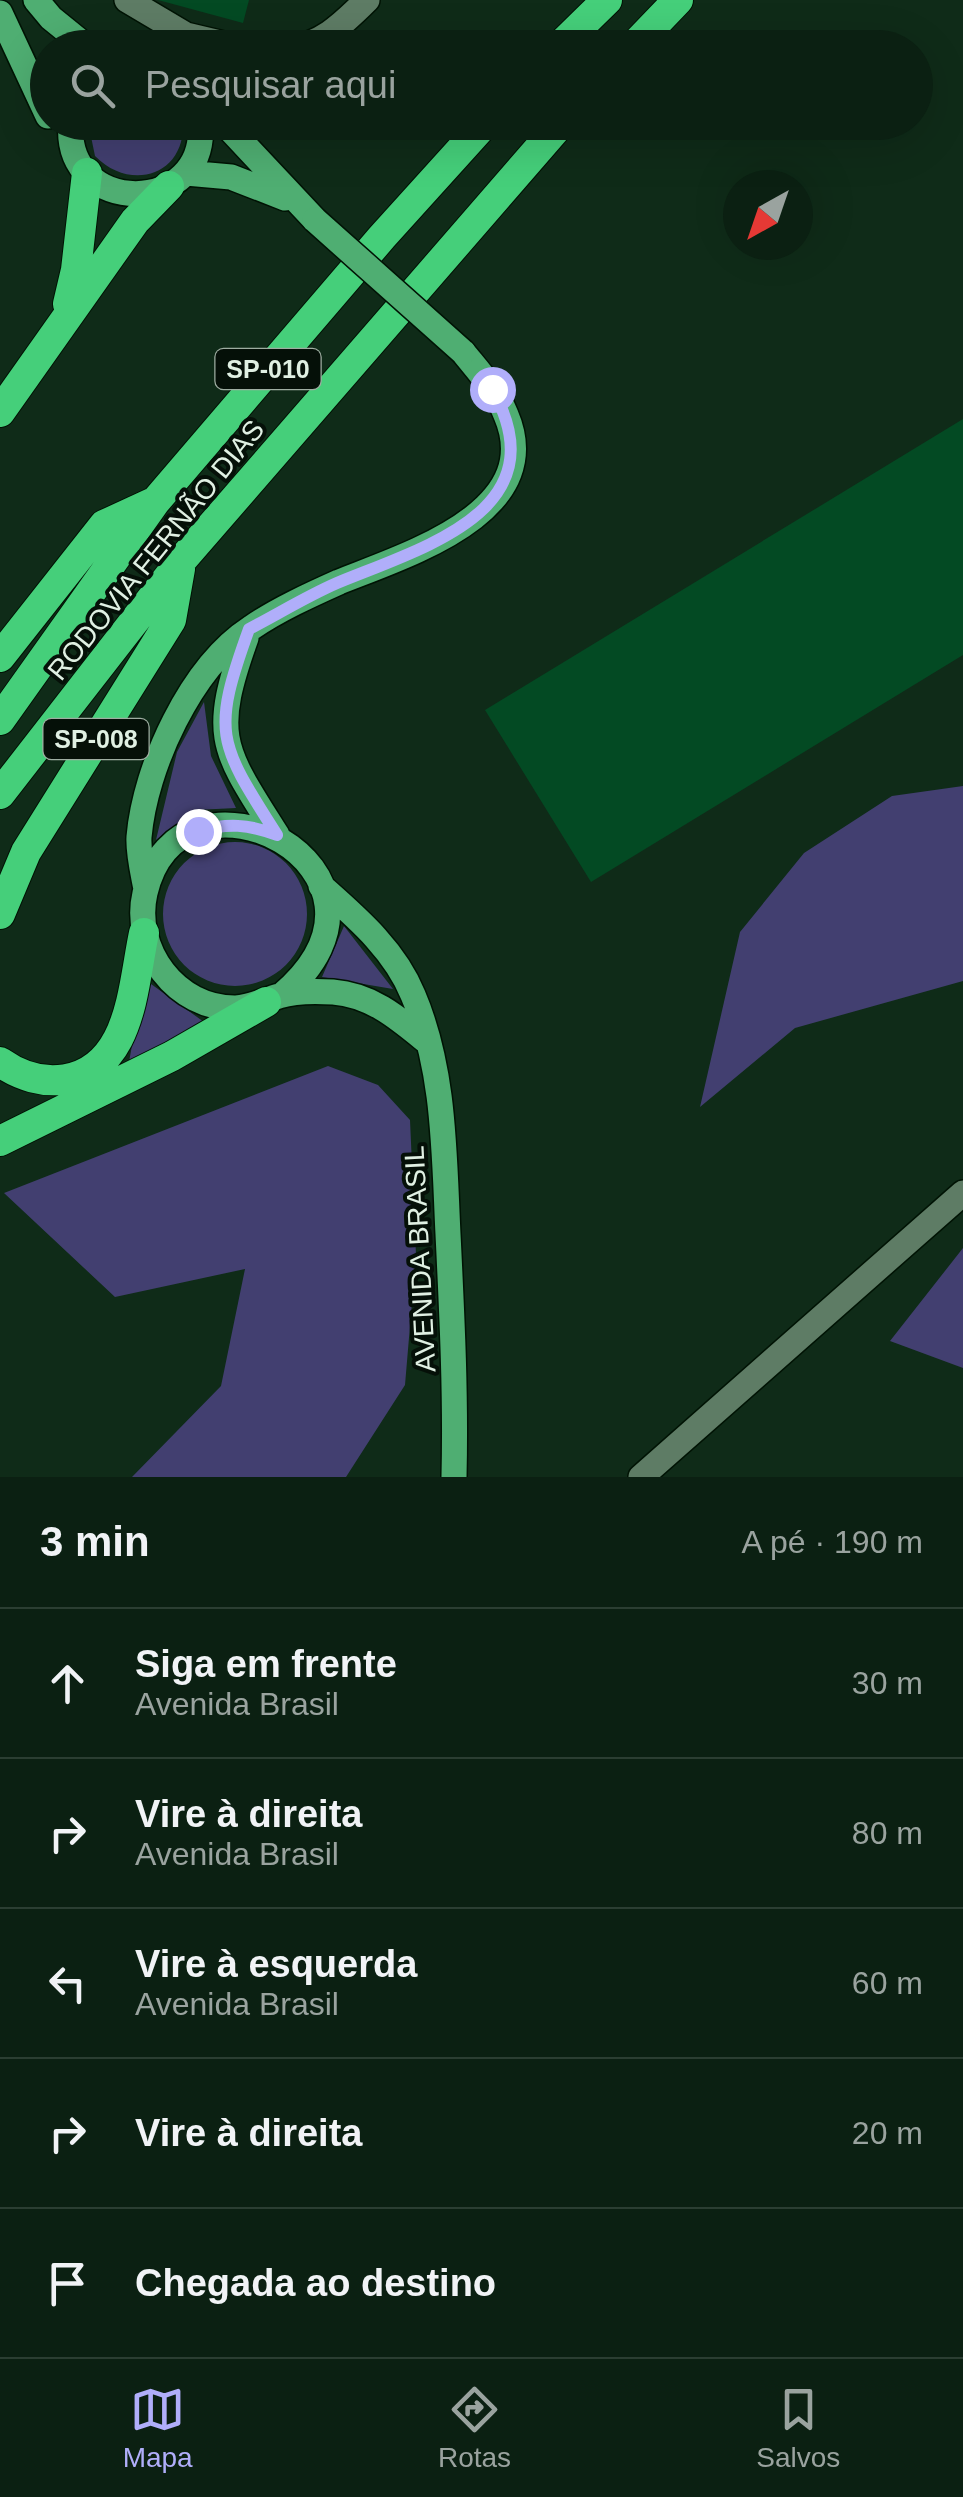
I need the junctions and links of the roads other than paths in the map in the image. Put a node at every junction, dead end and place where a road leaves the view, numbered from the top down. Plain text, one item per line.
1 (36, 0) edge
2 (127, 0) edge
3 (367, 0) edge
4 (607, 0) edge
5 (678, 0) edge
6 (0, 13) edge
7 (66, 30) edge
8 (167, 30) edge
9 (335, 30) edge
10 (576, 30) edge
11 (649, 30) edge
12 (30, 77) edge
13 (65, 140) edge
14 (75, 140) edge
15 (198, 140) edge
16 (240, 140) edge
17 (470, 140) edge
18 (546, 140) edge
19 (80, 162) junction
20 (178, 180) junction
21 (307, 213) junction
22 (63, 322) junction
23 (0, 412) edge
24 (155, 502) junction
25 (181, 562) junction
26 (249, 629) junction
27 (0, 657) edge
28 (0, 720) edge
29 (0, 794) edge
30 (277, 835) junction
31 (321, 886) junction
32 (146, 890) junction
33 (0, 914) edge
34 (144, 933) junction
35 (274, 998) junction
36 (426, 1040) junction
37 (0, 1062) edge
38 (0, 1142) edge
39 (963, 1193) edge
40 (454, 1477) edge
41 (640, 1477) edge

1 - 7 main road
2 - 8 street
3 - 9 street
4 - 10 highway
5 - 11 highway
6 - 12 main road, SP-008
13 - 19 main road, SP-008
14 - 19 main road
15 - 20 main road
16 - 21 main road
17 - 24 highway, RODOVIA FERNÃO DIAS / SP-010
18 - 25 highway, RODOVIA FERNÃO DIAS
19 - 20 main road, SP-008
19 - 22 highway
20 - 21 main road, SP-008
20 - 22 highway
21 - 26 main road, SP-008, bridge
22 - 23 highway
24 - 27 highway
24 - 28 highway, RODOVIA FERNÃO DIAS / SP-010
25 - 29 highway, RODOVIA FERNÃO DIAS
25 - 33 highway, SP-008
26 - 30 main road
26 - 32 main road, SP-008
30 - 31 main road
30 - 32 main road, SP-008
31 - 35 main road
31 - 36 main road, AVENIDA BRASIL
32 - 34 main road, SP-008
34 - 35 main road
34 - 37 highway, SP-008
35 - 36 main road
35 - 38 highway
36 - 40 main road, AVENIDA BRASIL
39 - 41 street

